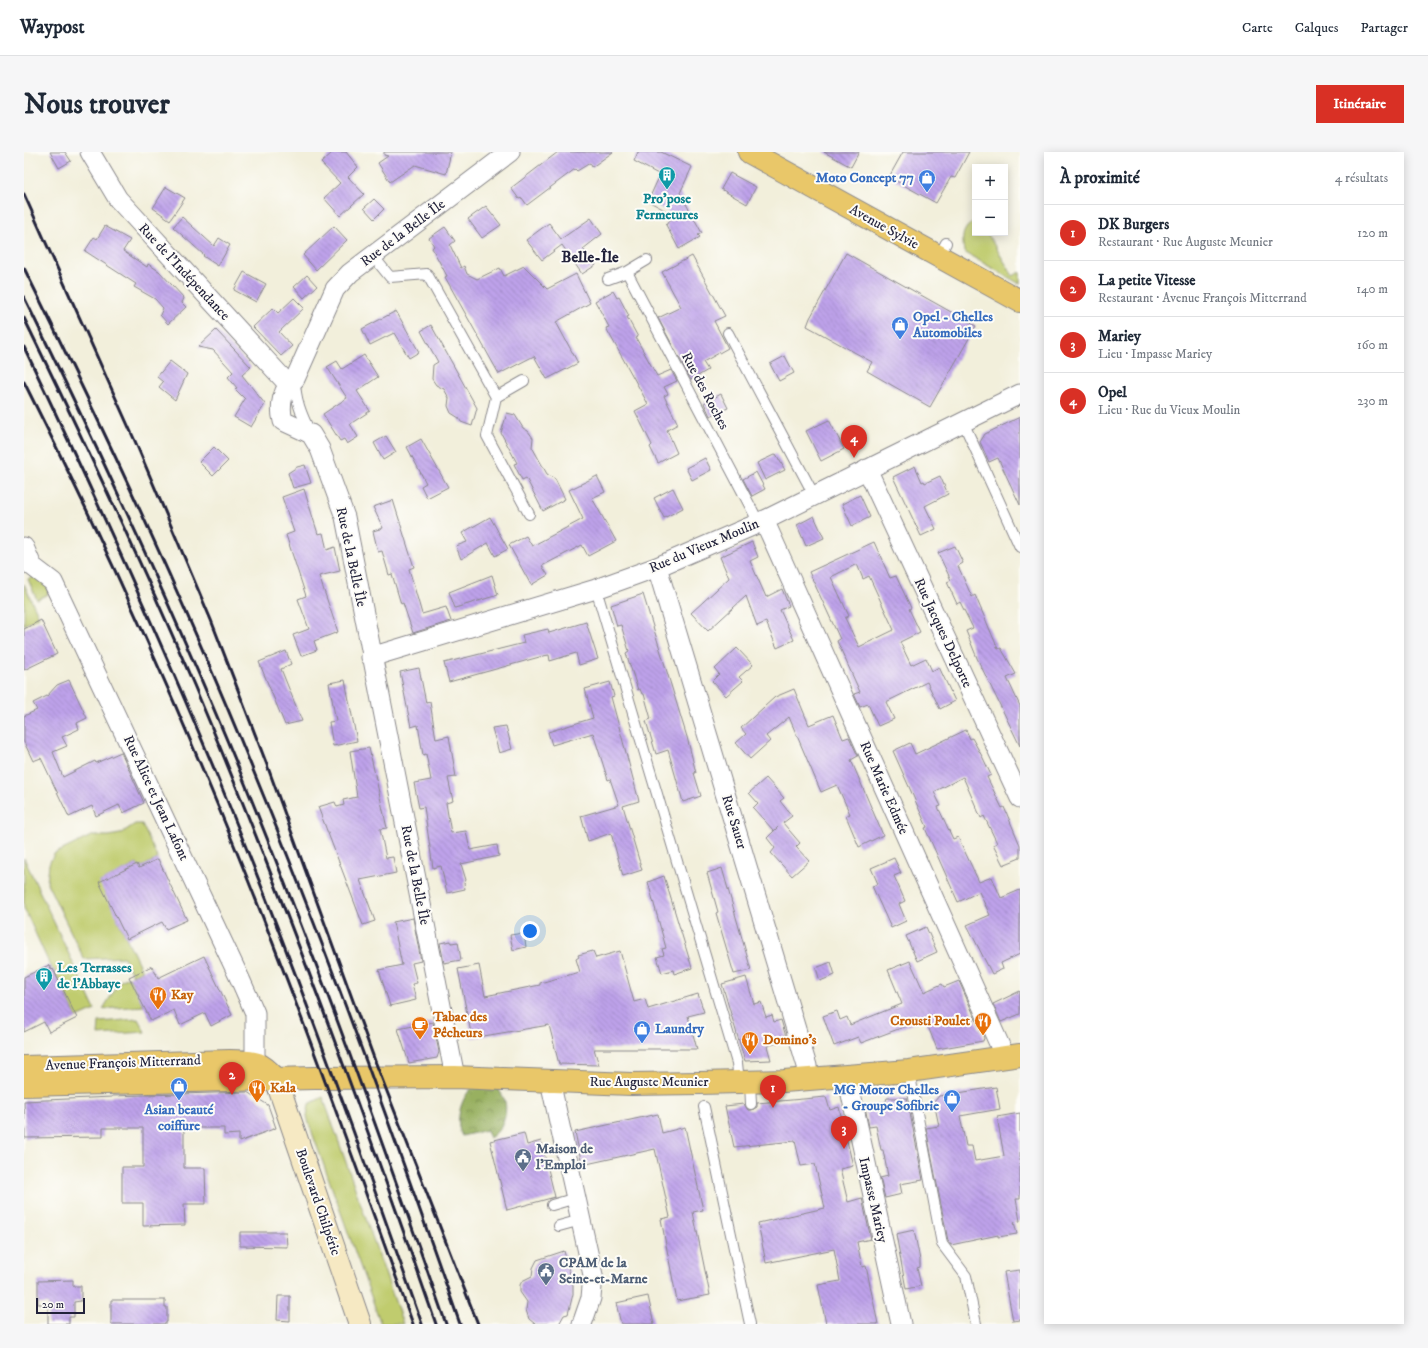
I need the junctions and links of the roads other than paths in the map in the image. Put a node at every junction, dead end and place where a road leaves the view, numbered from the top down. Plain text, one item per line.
1 (90, 152) edge
2 (510, 152) edge
3 (749, 152) edge
4 (373, 256) junction
5 (647, 260) dead end
6 (627, 272) junction
7 (608, 279) dead end
8 (1020, 301) edge
9 (728, 333) dead end
10 (524, 381) dead end
11 (292, 382) junction
12 (1020, 394) edge
13 (496, 397) junction
14 (963, 422) junction
15 (867, 469) junction
16 (814, 495) junction
17 (529, 514) dead end
18 (761, 521) junction
19 (1017, 532) edge
20 (1020, 546) edge
21 (25, 550) edge
22 (657, 567) junction
23 (596, 589) junction
24 (371, 657) junction
25 (1020, 798) edge
26 (1012, 1056) edge
27 (255, 1062) junction
28 (24, 1066) edge
29 (909, 1071) junction
30 (847, 1076) junction
31 (455, 1078) junction
32 (808, 1078) junction
33 (276, 1080) junction
34 (550, 1081) junction
35 (745, 1082) junction
36 (24, 1085) edge
37 (751, 1104) dead end
38 (704, 1107) dead end
39 (576, 1198) junction
40 (552, 1205) dead end
41 (581, 1220) junction
42 (559, 1226) dead end
43 (360, 1324) edge
44 (582, 1324) edge
45 (750, 1324) edge
46 (901, 1324) edge
47 (976, 1324) edge

1 - 11 street, Rue de l'Indépendance
2 - 4 street, Rue de la Belle Île
3 - 8 main road, Avenue Sylvie
4 - 11 street, Rue de la Belle Île
4 - 13 lane
5 - 6 lane
6 - 7 lane
6 - 18 lane, Rue des Roches
9 - 16 lane
10 - 13 lane
11 - 24 street, Rue de la Belle Île
12 - 14 street, Rue du Vieux Moulin
13 - 17 lane
14 - 15 street, Rue du Vieux Moulin
14 - 19 lane
15 - 16 street, Rue du Vieux Moulin
15 - 25 street, Rue Jacques Delporte
16 - 18 street, Rue du Vieux Moulin
18 - 22 street, Rue du Vieux Moulin
18 - 26 street, Rue Marie Edmée
19 - 20 lane
21 - 27 street, Rue Alice et Jean Lafont
22 - 23 street, Rue du Vieux Moulin
22 - 32 street, Rue Sauer
23 - 24 street, Rue du Vieux Moulin
23 - 35 lane
24 - 31 street, Rue de la Belle Île
26 - 29 main road, Rue Auguste Meunier
27 - 28 main road, Avenue François Mitterrand
27 - 33 main road
29 - 30 main road, Rue Auguste Meunier
29 - 47 lane
30 - 32 main road, Rue Auguste Meunier
30 - 46 street, Impasse Mariey
31 - 33 main road, Rue Auguste Meunier
31 - 34 main road, Rue Auguste Meunier
32 - 35 main road, Rue Auguste Meunier
33 - 36 main road, Avenue François Mitterrand
33 - 43 street, Boulevard Chilpéric
34 - 35 main road, Rue Auguste Meunier
34 - 39 street
35 - 37 lane
38 - 45 lane
39 - 40 lane
39 - 41 street
41 - 42 lane
41 - 44 street

